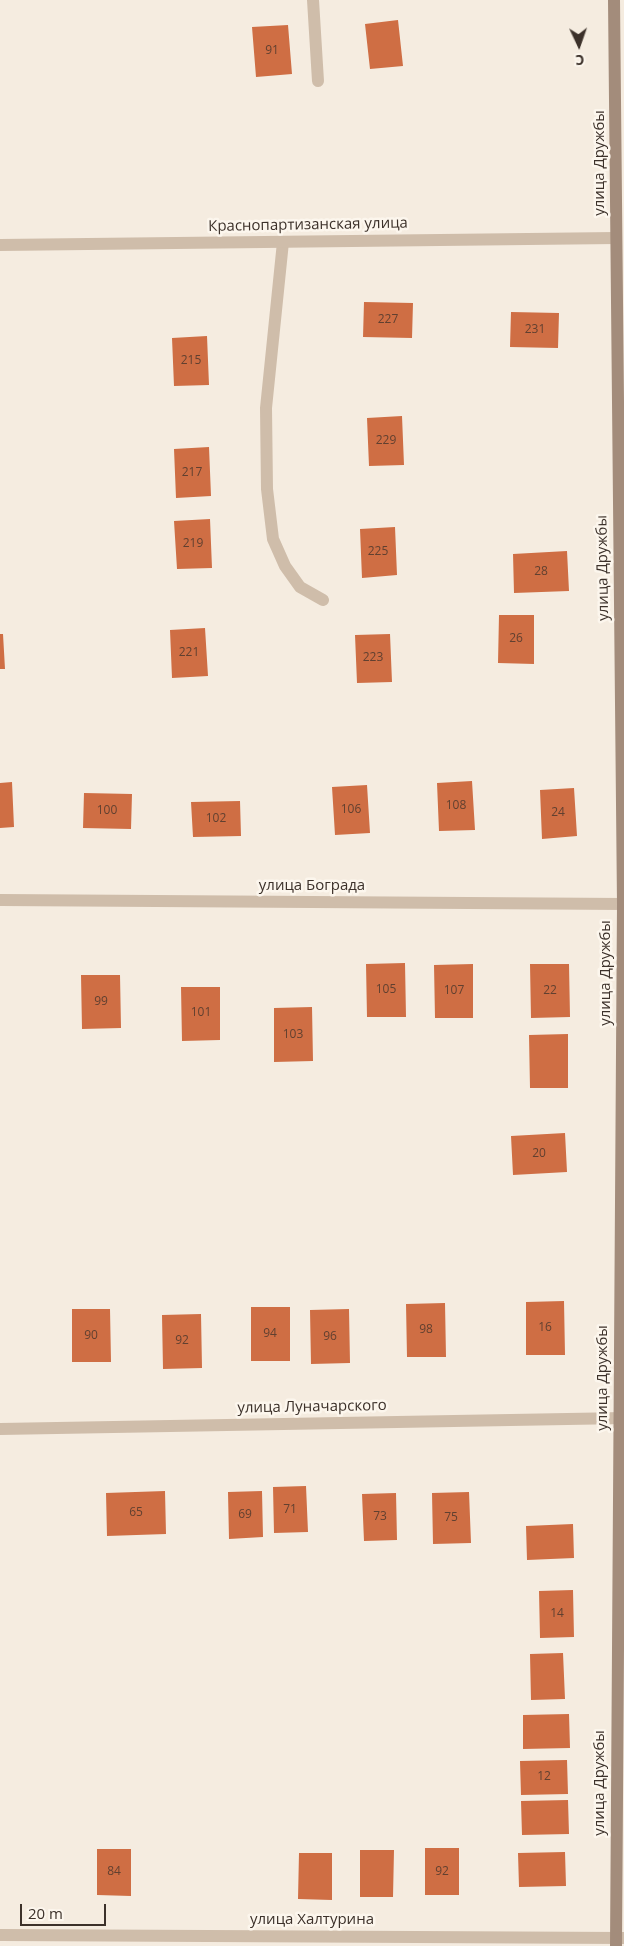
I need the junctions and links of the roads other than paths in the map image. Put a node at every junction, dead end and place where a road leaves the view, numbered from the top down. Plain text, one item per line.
1 (313, 0) edge
2 (614, 0) edge
3 (318, 81) dead end
4 (620, 89) edge
5 (616, 238) junction
6 (283, 242) junction
7 (0, 245) edge
8 (323, 600) dead end
9 (0, 900) edge
10 (624, 904) edge
11 (622, 1418) edge
12 (0, 1428) edge
13 (0, 1935) edge
14 (618, 1941) edge

1 - 3 street
2 - 4 street, улица Дружбы
4 - 5 street, улица Дружбы
5 - 6 street, Краснопартизанская улица
5 - 10 street, улица Дружбы
6 - 7 street, Краснопартизанская улица
6 - 8 street
9 - 10 street, улица Бограда
10 - 11 street, улица Дружбы
11 - 12 street, улица Луначарского
11 - 14 street, улица Дружбы
13 - 14 street, улица Халтурина

